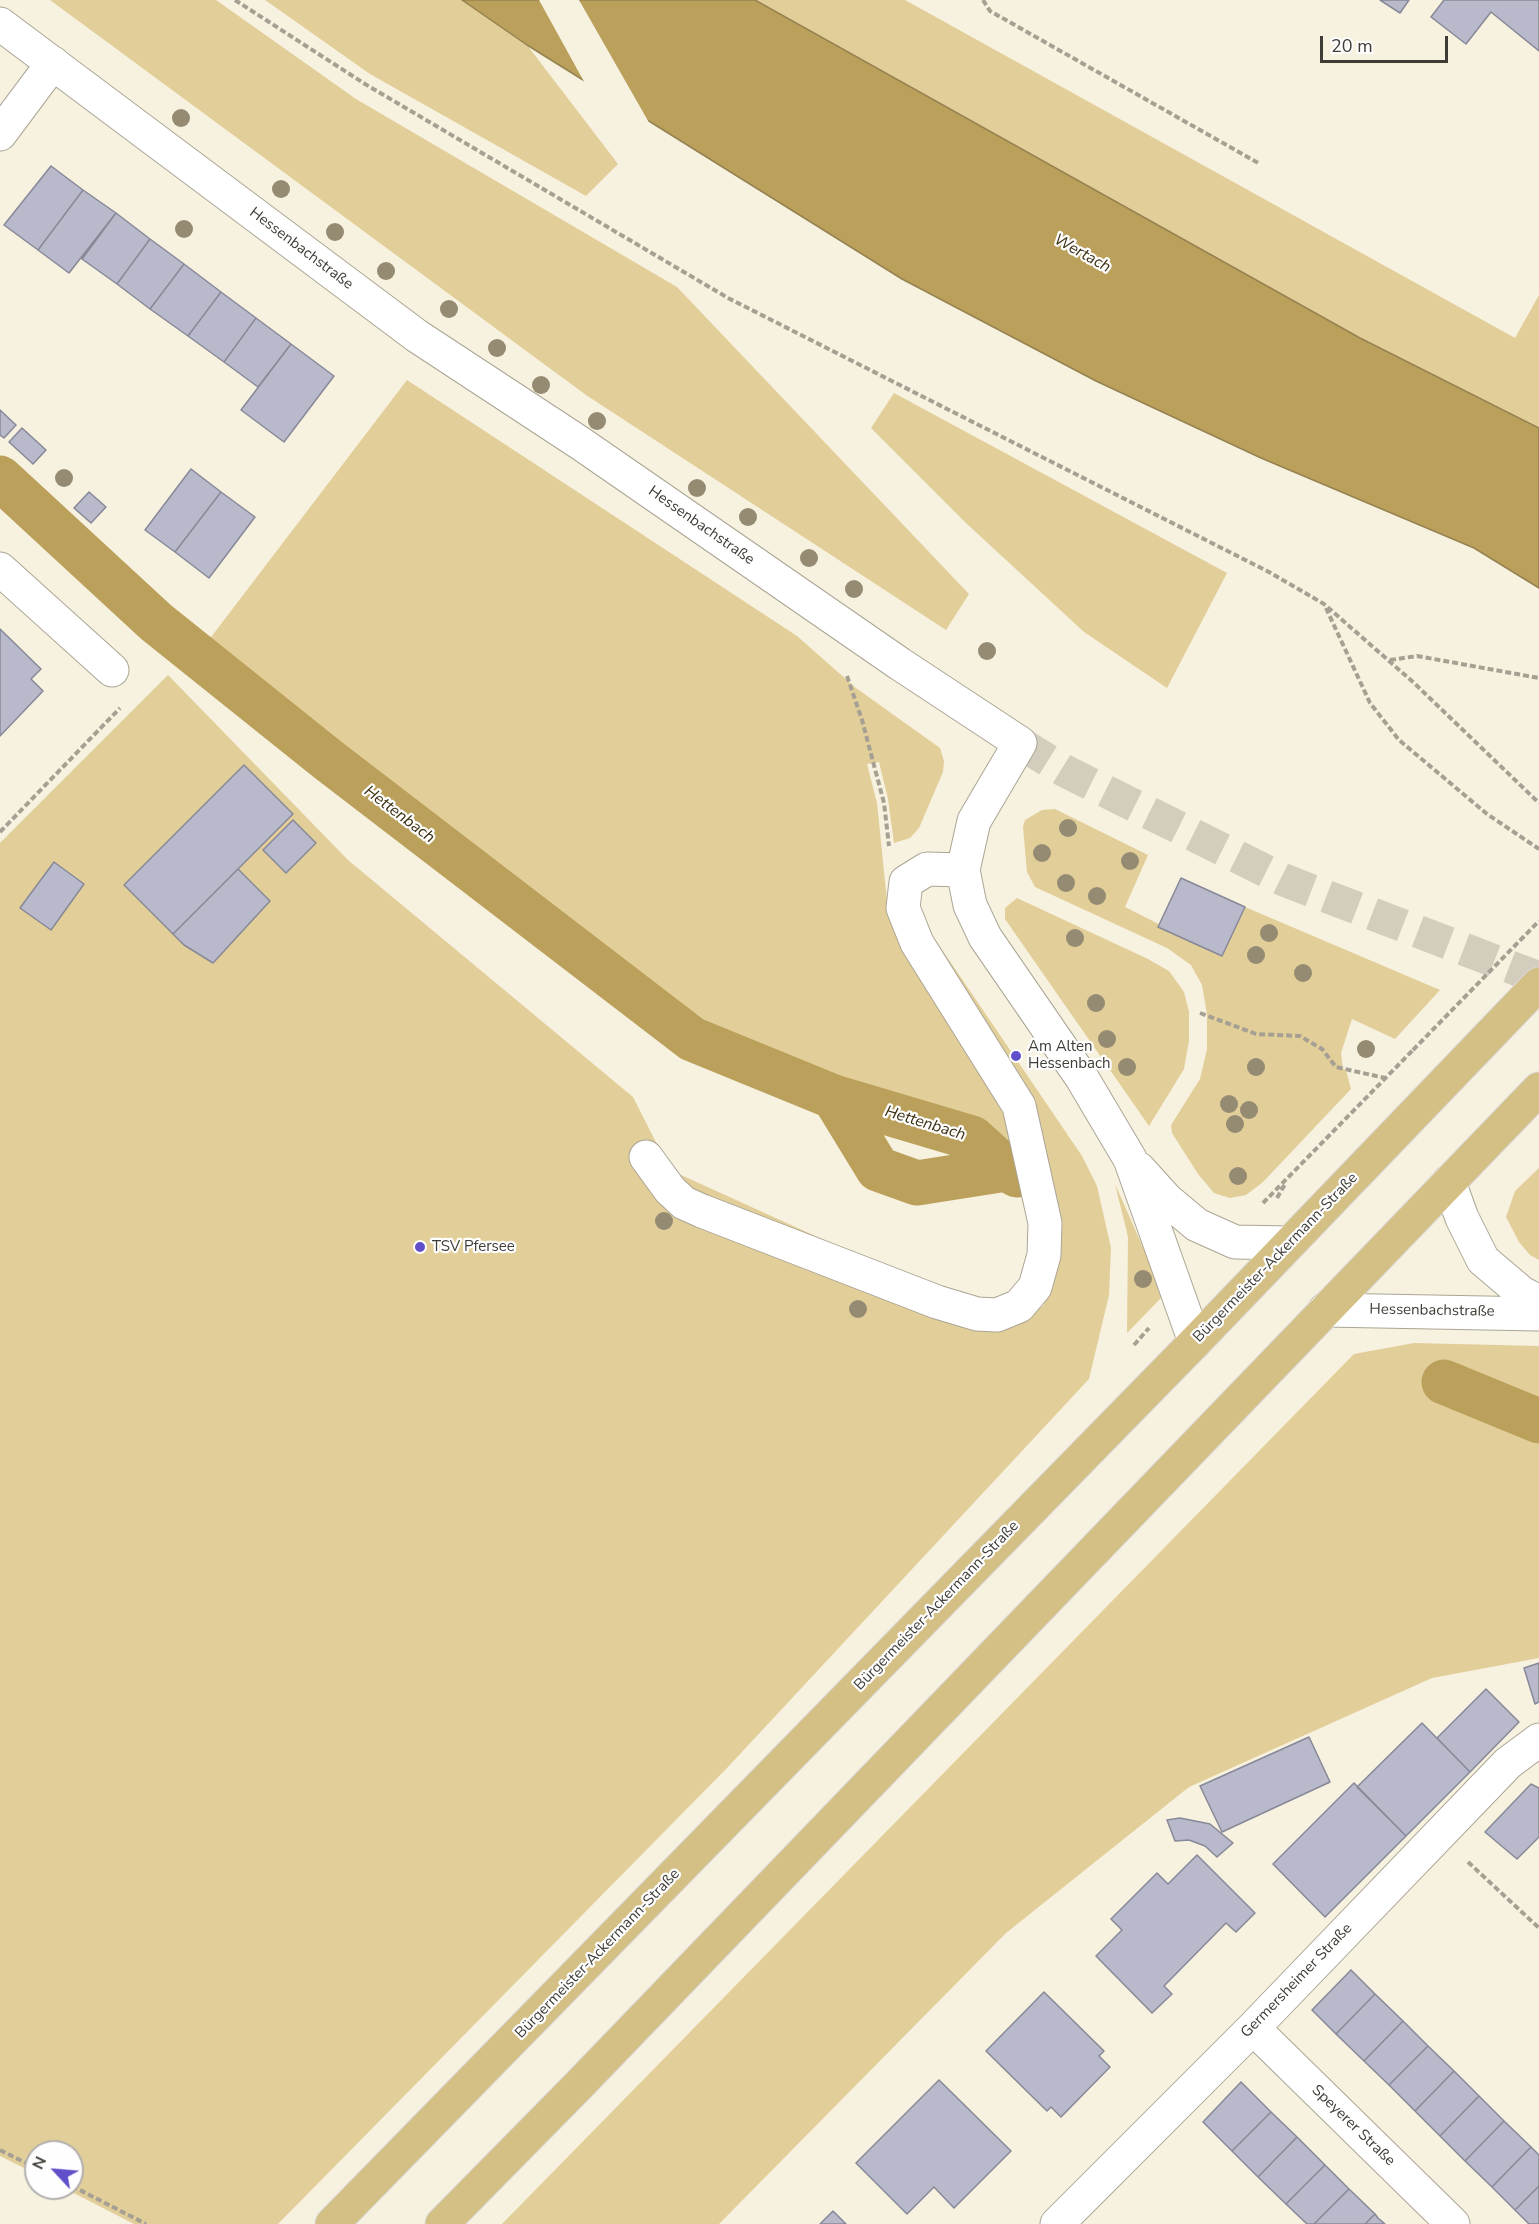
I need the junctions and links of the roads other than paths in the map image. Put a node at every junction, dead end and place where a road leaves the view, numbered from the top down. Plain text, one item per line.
1 (0, 24) edge
2 (53, 63) junction
3 (0, 134) edge
4 (0, 568) edge
5 (112, 670) road end
6 (963, 870) junction
7 (1539, 984) edge
8 (1537, 1091) edge
9 (646, 1157) dead end
10 (1130, 1159) junction
11 (1449, 1182) junction
12 (1290, 1243) junction
13 (1539, 1302) edge
14 (1325, 1310) junction
15 (1539, 1314) edge
16 (1195, 1342) junction
17 (1539, 1740) edge
18 (1252, 2028) junction
19 (332, 2224) edge
20 (442, 2224) edge
21 (1057, 2224) edge
22 (1453, 2224) edge

1 - 2 street, Hessenbachstraße
2 - 3 street
2 - 6 street, Hessenbachstraße
4 - 5 street
6 - 9 street
6 - 10 street, Hessenbachstraße
7 - 12 main road, Bürgermeister-Ackermann-Straße
8 - 11 main road
10 - 12 street, Hessenbachstraße
10 - 16 street, Hessenbachstraße
11 - 13 street
11 - 14 main road
12 - 16 main road, Bürgermeister-Ackermann-Straße
14 - 15 street, Hessenbachstraße
14 - 20 main road
16 - 19 main road, Bürgermeister-Ackermann-Straße
17 - 18 street, Germersheimer Straße
18 - 21 street, Germersheimer Straße
18 - 22 street, Speyerer Straße

